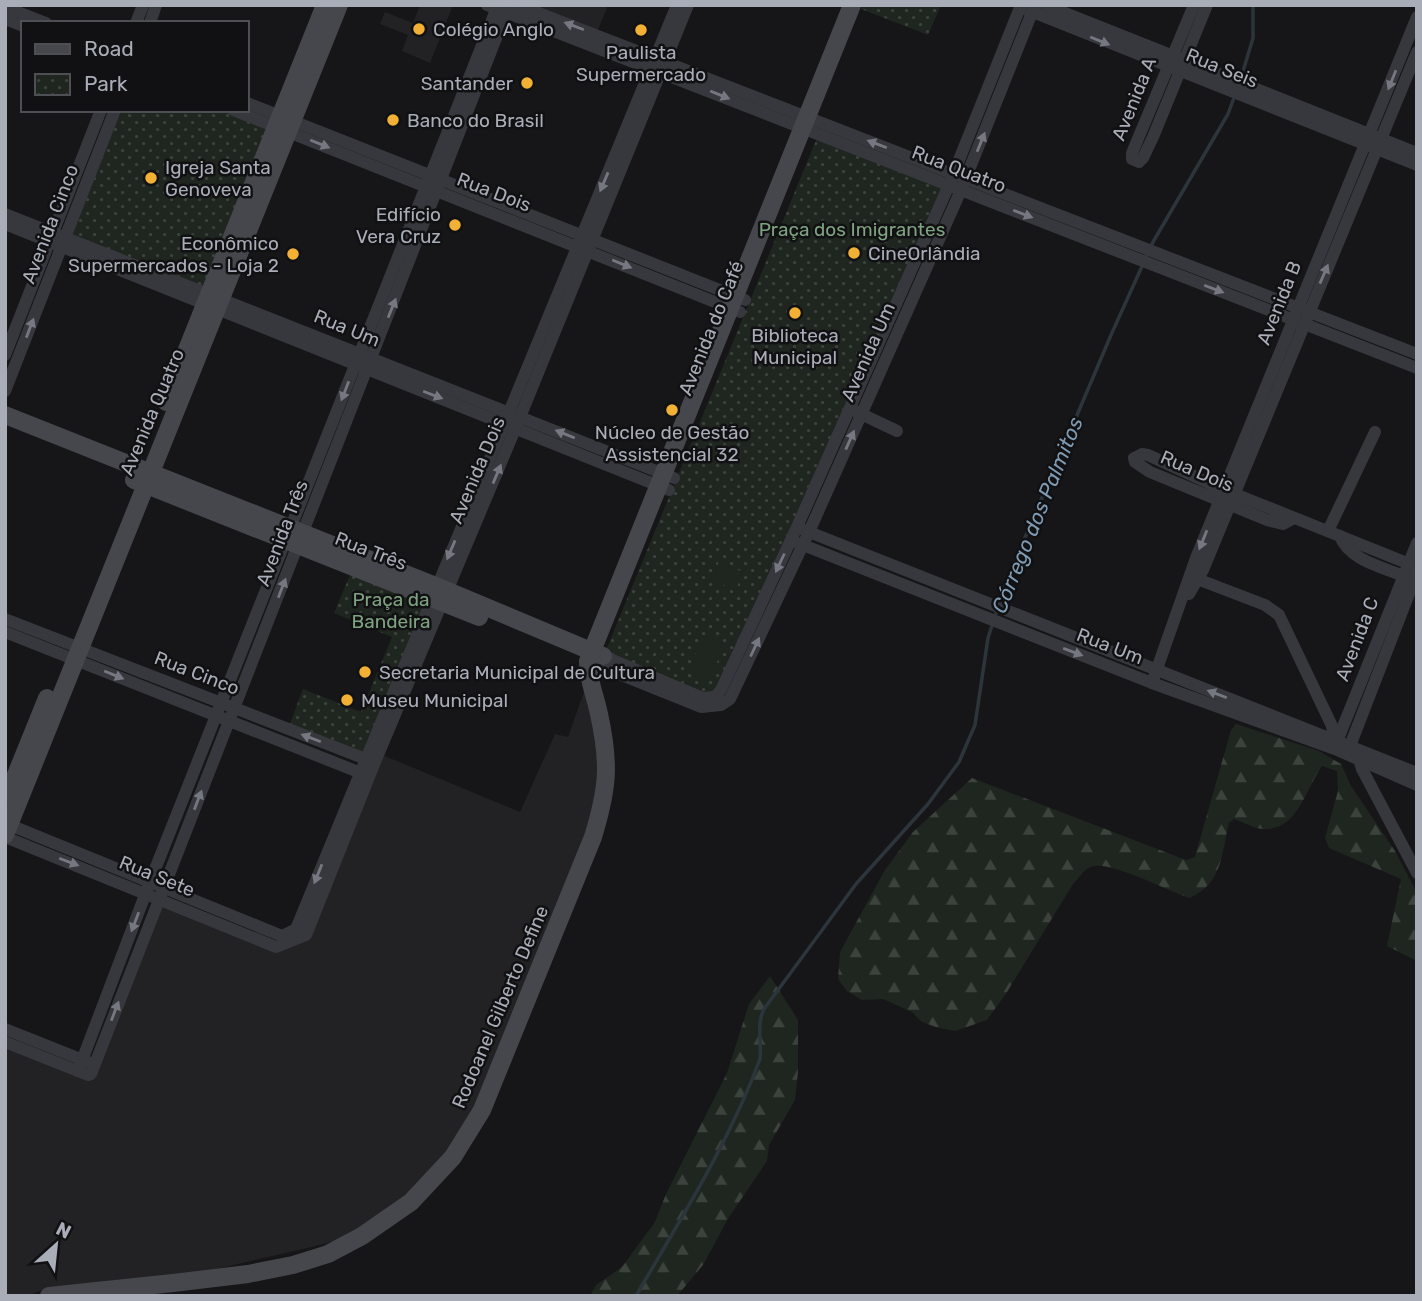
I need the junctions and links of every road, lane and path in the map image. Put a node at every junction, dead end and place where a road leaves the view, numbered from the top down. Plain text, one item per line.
1 (325, 5) edge
2 (339, 5) edge
3 (518, 5) edge
4 (677, 5) edge
5 (688, 5) edge
6 (852, 5) edge
7 (863, 5) edge
8 (1045, 5) edge
9 (1194, 5) edge
10 (1207, 5) edge
11 (5, 6) edge
12 (499, 7) edge
13 (1025, 7) edge
14 (1417, 17) edge
15 (41, 21) edge
16 (1417, 52) edge
17 (658, 64) junction
18 (1175, 64) junction
19 (248, 104) edge
20 (100, 112) edge
21 (114, 112) edge
22 (240, 112) edge
23 (284, 124) junction
24 (809, 124) junction
25 (1374, 143) junction
26 (1417, 153) edge
27 (1417, 165) edge
28 (957, 182) junction
29 (434, 183) junction
30 (5, 214) edge
31 (5, 224) edge
32 (57, 239) junction
33 (585, 242) junction
34 (213, 302) junction
35 (737, 304) junction
36 (1301, 316) junction
37 (1417, 354) edge
38 (5, 355) edge
39 (363, 362) junction
40 (1417, 368) edge
41 (5, 391) edge
42 (849, 408) junction
43 (862, 414) junction
44 (5, 415) edge
45 (512, 419) junction
46 (5, 428) edge
47 (897, 431) dead end
48 (1375, 432) dead end
49 (142, 476) junction
50 (666, 482) junction
51 (1227, 498) junction
52 (803, 530) junction
53 (1334, 534) junction
54 (295, 537) junction
55 (797, 542) junction
56 (1417, 543) edge
57 (1412, 573) edge
58 (1194, 578) junction
59 (439, 594) junction
60 (10, 627) edge
61 (72, 652) junction
62 (595, 659) junction
63 (1154, 677) junction
64 (718, 701) joint
65 (222, 703) junction
66 (235, 709) junction
67 (223, 719) junction
68 (1343, 748) junction
69 (31, 754) junction
70 (370, 760) junction
71 (1417, 773) edge
72 (364, 774) junction
73 (1417, 785) edge
74 (5, 802) edge
75 (6, 830) edge
76 (1417, 873) edge
77 (148, 888) junction
78 (162, 893) junction
79 (291, 936) joint
80 (5, 1028) edge
81 (5, 1041) edge
82 (86, 1068) junction
83 (50, 1296) edge

1 - 23 main road, Avenida Quatro
2 - 23 main road, Avenida Quatro
17 -> 3 street, Rua Quatro
4 - 17 street, Avenida Dois
5 - 17 street, Avenida Dois
6 - 24 main road, Avenida do Café
7 - 24 main road, Avenida do Café
8 - 18 street, Rua Seis
9 - 18 street, Avenida A
10 - 18 street, Avenida A
11 - 15 street
12 - 17 street, Rua Quatro
12 - 29 street, Avenida Três
13 -> 18 street, Rua Seis
13 - 28 street, Avenida Um
14 -> 25 street, Avenida B
16 - 25 street, Avenida B
17 - 24 street, Rua Quatro
17 - 33 street, Avenida Dois
18 - 18 street, Avenida A
18 - 25 street, Rua Seis
19 - 23 street, Rua Dois
20 - 32 street, Avenida Cinco
21 - 32 street, Avenida Cinco
22 - 23 street, Rua Dois
23 - 29 street, Rua Dois
23 - 34 main road, Avenida Quatro
24 - 28 street, Rua Quatro
24 - 35 main road, Avenida do Café
25 - 26 street, Rua Seis
25 - 27 street, Rua Seis
25 - 36 street, Avenida B
28 - 36 street, Rua Quatro
28 - 42 street, Avenida Um
28 - 43 street, Avenida Um
29 - 33 street, Rua Dois
29 - 39 street, Avenida Três
30 - 32 street, Rua Um
31 - 32 street, Rua Um
32 - 34 street, Rua Um
32 - 38 street, Avenida Cinco
41 -> 32 street, Avenida Cinco
33 - 35 street, Rua Dois
33 - 45 street, Avenida Dois
34 - 39 street, Rua Um
34 - 49 main road, Avenida Quatro
35 - 50 main road, Avenida do Café
36 - 37 street, Rua Quatro
36 - 40 street, Rua Quatro
36 - 51 street, Avenida B
39 - 45 street, Rua Um
39 - 54 street, Avenida Três
42 - 43 street
42 - 52 street, Avenida Um
43 - 47 street
52 -> 43 street, Avenida Um
44 - 49 main road, Rua Três
45 - 50 street, Rua Um
45 - 59 street, Avenida Dois
46 - 49 main road, Rua Três
48 - 53 street
49 - 54 main road, Rua Três
49 - 61 main road, Avenida Quatro
50 - 62 main road, Avenida do Café
51 - 51 street, Rua Dois
51 - 53 street, Rua Dois
51 - 58 street, Avenida B
52 - 55 street, Avenida Um
52 - 63 street, Rua Um
53 - 57 street, Rua Dois
54 - 59 main road, Rua Três
54 - 65 street, Avenida Três
66 -> 54 street, Avenida Três
55 -> 63 street, Rua Um
55 - 64 street, Avenida Um
56 - 57 street, Avenida C
57 - 68 street, Avenida C
58 - 63 street, Avenida B
58 - 68 street
59 - 62 main road, Rua Três
59 - 70 street, Avenida Dois
60 - 61 street, Rua Cinco
61 - 65 street, Rua Cinco
61 -> 67 street, Rua Cinco
61 - 69 main road, Avenida Quatro
62 - 64 street, Rua Três
62 - 83 main road, Rodoanel Gilberto Define
63 - 68 street, Rua Um
65 - 66 street, Rua Cinco
65 - 67 street, Avenida Três
66 - 67 street, Avenida Três
70 -> 66 street, Rua Cinco
67 - 72 street, Rua Cinco
67 - 77 street, Avenida Três
78 -> 67 street, Avenida Três
68 - 71 street, Rua Um
68 - 73 street, Rua Um
68 - 76 street
69 - 74 main road, Avenida Quatro
69 - 75 main road, Avenida Quatro
70 - 72 street, Avenida Dois
72 - 79 street, Avenida Dois
75 - 77 street, Rua Sete
77 - 78 street, Rua Sete
77 -> 82 street, Avenida Três
78 - 79 street, Rua Sete
82 -> 78 street, Avenida Três
80 - 82 street
81 - 82 street

